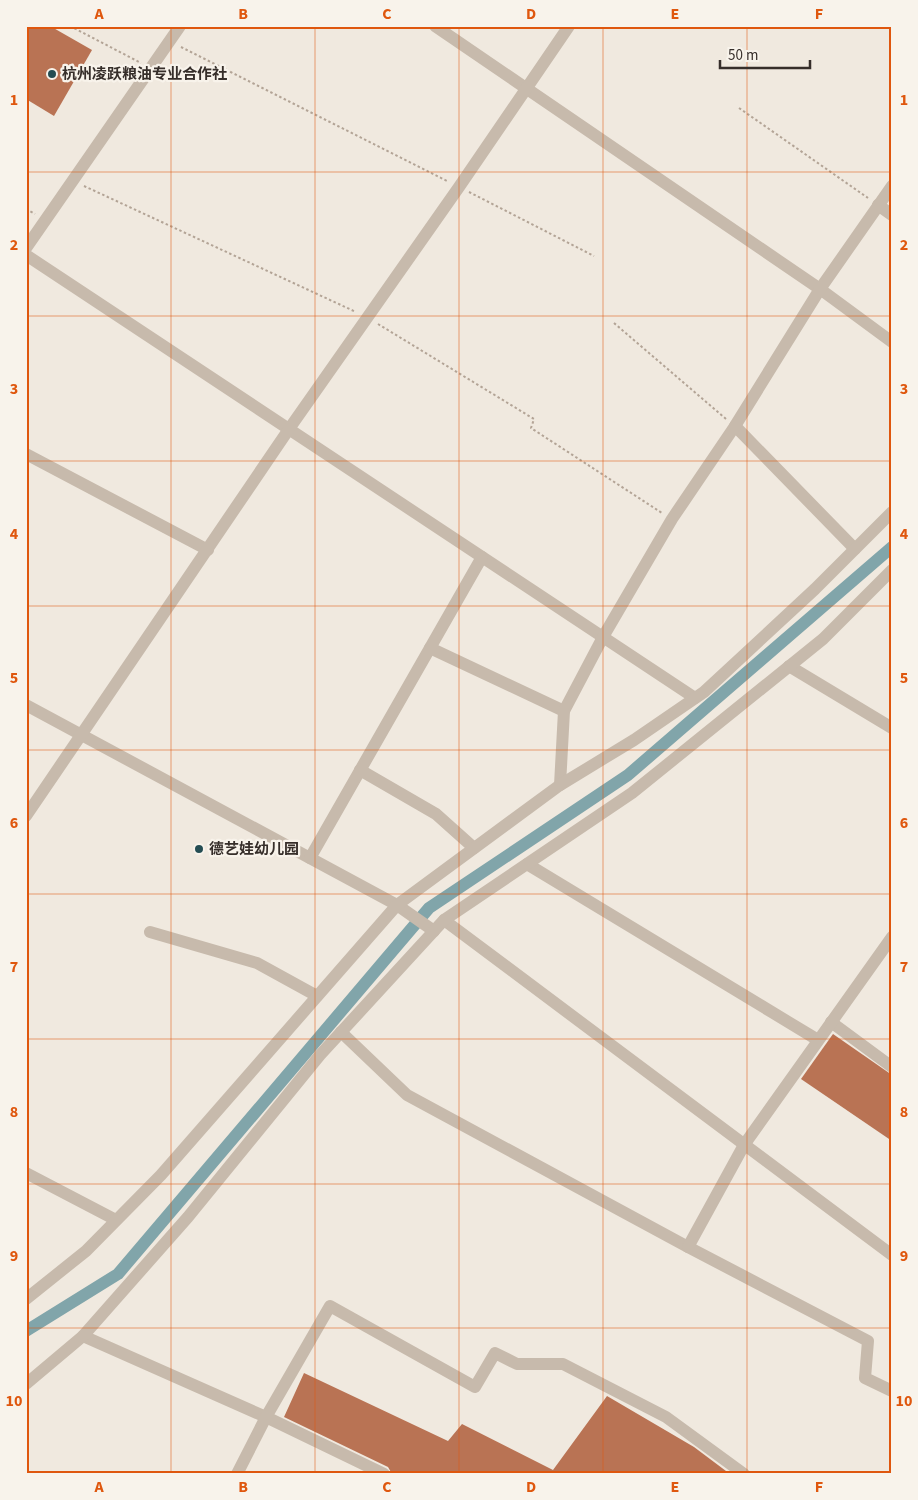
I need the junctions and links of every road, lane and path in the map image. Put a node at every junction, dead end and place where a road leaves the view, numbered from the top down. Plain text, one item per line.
1 (70, 26) edge
2 (180, 26) edge
3 (435, 26) edge
4 (569, 26) edge
5 (170, 41) junction
6 (150, 68) junction
7 (526, 89) junction
8 (739, 108) dead end
9 (73, 181) junction
10 (892, 186) edge
11 (460, 187) junction
12 (878, 205) junction
13 (892, 215) edge
14 (26, 248) edge
15 (26, 255) edge
16 (594, 256) dead end
17 (820, 289) junction
18 (368, 318) junction
19 (614, 323) dead end
20 (892, 342) edge
21 (735, 426) junction
22 (289, 429) junction
23 (26, 454) edge
24 (892, 512) edge
25 (672, 519) junction
26 (855, 548) junction
27 (208, 550) junction
28 (482, 557) junction
29 (892, 570) edge
30 (603, 637) junction
31 (430, 648) junction
32 (789, 666) junction
33 (695, 698) junction
34 (26, 705) edge
35 (564, 710) junction
36 (892, 728) edge
37 (82, 736) junction
38 (360, 770) junction
39 (560, 784) junction
40 (26, 816) edge
41 (474, 848) junction
42 (310, 858) junction
43 (527, 864) junction
44 (397, 905) junction
45 (444, 920) junction
46 (434, 931) junction
47 (150, 932) dead end
48 (892, 937) edge
49 (317, 996) junction
50 (831, 1022) junction
51 (341, 1032) junction
52 (818, 1040) junction
53 (892, 1068) edge
54 (744, 1145) junction
55 (26, 1173) edge
56 (116, 1220) junction
57 (688, 1247) junction
58 (892, 1255) edge
59 (26, 1299) edge
60 (83, 1336) junction
61 (26, 1384) edge
62 (892, 1391) edge
63 (266, 1417) junction
64 (237, 1474) edge
65 (384, 1474) edge
66 (744, 1474) edge

1 - 6 path
2 - 5 street
3 - 7 street
4 - 7 street
5 - 6 street
5 - 11 path
6 - 9 street
7 - 11 street
7 - 17 street
8 - 12 path
9 - 14 street
9 - 18 path
10 - 12 street
11 - 16 path
11 - 18 street
12 - 13 street
12 - 17 street
15 - 22 street
17 - 20 street
17 - 21 street
18 - 22 street
18 - 25 path
19 - 21 path
21 - 25 street
21 - 26 street
22 - 27 street
22 - 28 street
23 - 27 street
24 - 26 street
25 - 30 street
26 - 33 street
27 - 37 street
28 - 30 street
28 - 31 street
29 - 32 street
30 - 33 street
30 - 35 street
31 - 35 street
31 - 38 street
32 - 36 street
32 - 43 street
33 - 39 street
34 - 37 street
35 - 39 street
37 - 40 street
37 - 42 street
38 - 41 street
38 - 42 street
39 - 41 street
41 - 44 street
42 - 44 street
43 - 45 street
43 - 52 street
44 - 46 street
44 - 49 street
45 - 46 street
45 - 54 street
46 - 51 street
47 - 49 street
48 - 50 street
49 - 56 street
50 - 52 street
50 - 53 street
51 - 57 street
51 - 60 street
52 - 54 street
54 - 57 street
54 - 58 street
55 - 56 street
56 - 59 street
57 - 62 street
60 - 61 street
60 - 63 street
63 - 64 street
63 - 65 street
63 - 66 street

